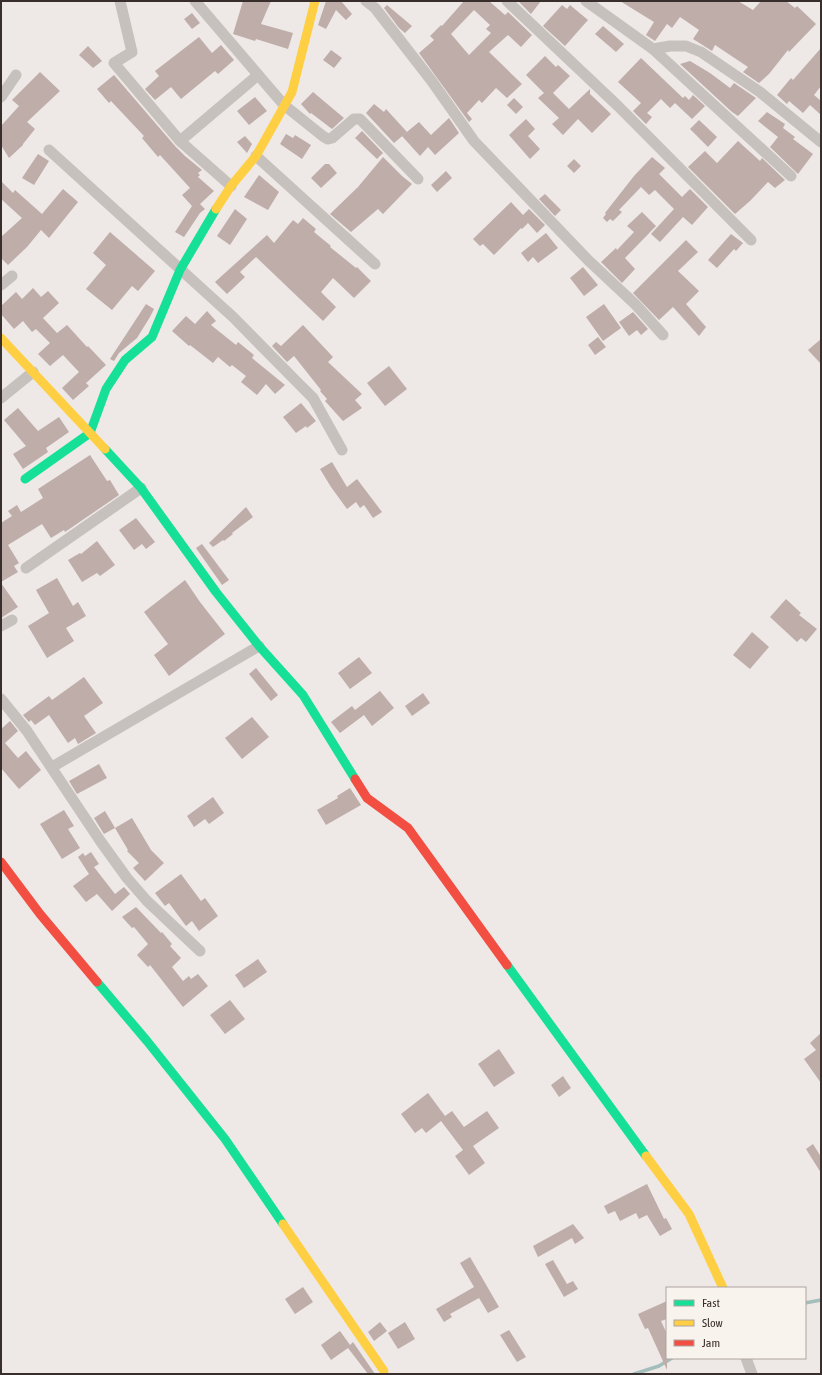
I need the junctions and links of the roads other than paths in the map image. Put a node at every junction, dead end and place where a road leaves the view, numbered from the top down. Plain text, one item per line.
1 (120, 1) edge
2 (196, 1) edge
3 (315, 1) edge
4 (366, 1) edge
5 (507, 1) edge
6 (586, 1) edge
7 (653, 49) junction
8 (16, 75) dead end
9 (258, 75) junction
10 (1, 97) edge
11 (284, 105) junction
12 (180, 141) junction
13 (821, 142) edge
14 (49, 150) dead end
15 (256, 156) junction
16 (792, 176) dead end
17 (418, 179) dead end
18 (231, 186) junction
19 (751, 240) dead end
20 (375, 264) dead end
21 (180, 270) junction
22 (12, 276) dead end
23 (1, 285) edge
24 (663, 335) dead end
25 (1, 338) edge
26 (33, 372) junction
27 (1, 398) edge
28 (90, 433) junction
29 (342, 450) dead end
30 (25, 479) dead end
31 (141, 488) junction
32 (26, 568) dead end
33 (12, 620) dead end
34 (1, 626) edge
35 (259, 646) junction
36 (1, 699) edge
37 (52, 767) junction
38 (1, 862) edge
39 (200, 951) dead end
40 (723, 1287) edge
41 (746, 1359) edge
42 (384, 1371) dead end
43 (752, 1374) edge

1 - 12 street
2 - 9 street
3 - 11 street
4 - 24 street
5 - 19 street
6 - 7 street
7 - 13 street
7 - 16 street
8 - 10 street
9 - 11 street
9 - 12 street
11 - 15 street
11 - 17 street
12 - 18 street
14 - 21 street
15 - 18 street
15 - 20 street
18 - 21 street
21 - 28 street
21 - 29 street
22 - 23 street
25 - 26 street
26 - 27 street
26 - 28 street
28 - 30 street
28 - 31 street
31 - 32 street
31 - 35 street
33 - 34 street
35 - 37 street
35 - 40 street
36 - 37 street
37 - 39 street
38 - 42 street
41 - 43 street

